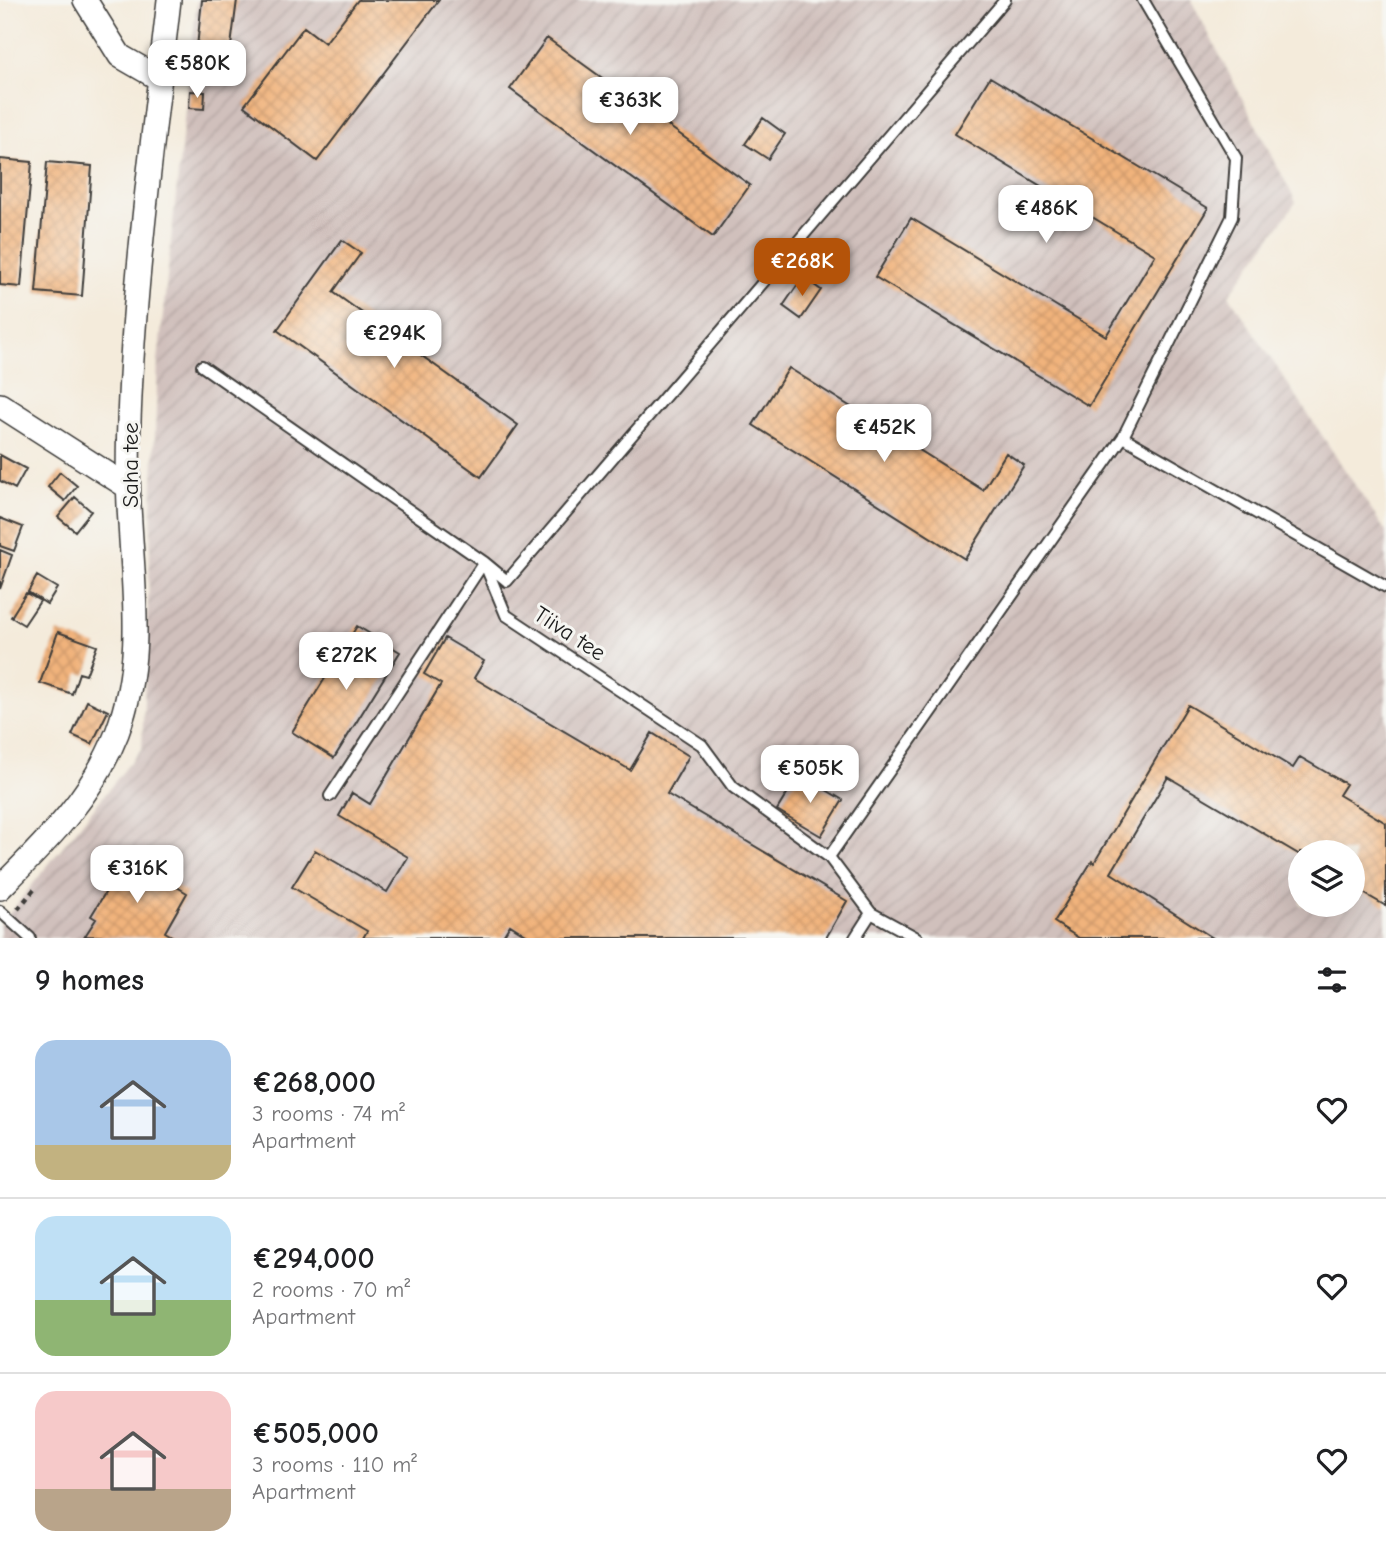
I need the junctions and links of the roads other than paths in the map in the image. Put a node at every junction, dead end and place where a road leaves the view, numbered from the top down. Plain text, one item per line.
1 (85, 0) edge
2 (170, 0) edge
3 (1005, 0) edge
4 (1143, 0) edge
5 (160, 79) junction
6 (202, 366) dead end
7 (0, 405) edge
8 (1123, 437) junction
9 (128, 487) junction
10 (484, 562) junction
11 (1386, 587) edge
12 (330, 796) dead end
13 (830, 857) junction
14 (0, 888) edge
15 (0, 911) edge
16 (871, 912) junction
17 (30, 938) edge
18 (855, 938) edge
19 (917, 938) edge

1 - 5 street
2 - 5 street, Saha tee
3 - 10 lane
4 - 8 lane
5 - 9 street, Saha tee
6 - 10 lane
7 - 9 street
8 - 11 lane
8 - 13 lane
9 - 14 street, Saha tee
10 - 12 lane
10 - 13 lane, Tiiva tee
13 - 16 lane, Tiiva tee
15 - 17 lane
16 - 18 lane
16 - 19 lane, Tiiva tee

